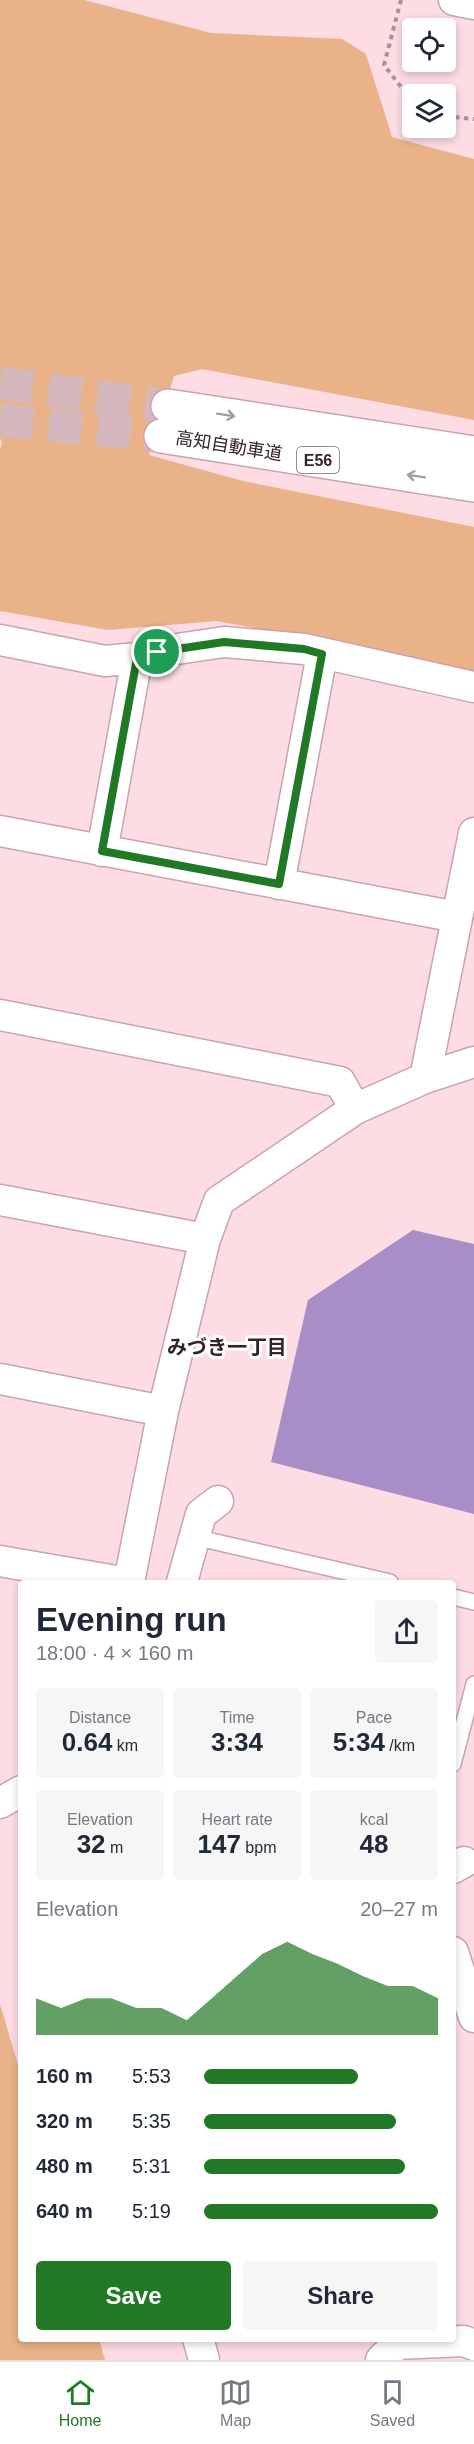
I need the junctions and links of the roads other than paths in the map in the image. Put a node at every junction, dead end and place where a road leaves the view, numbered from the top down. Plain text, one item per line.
1 (454, 0) edge
2 (474, 4) edge
3 (474, 453) edge
4 (474, 485) edge
5 (0, 640) edge
6 (322, 654) junction
7 (137, 658) junction
8 (474, 687) edge
9 (0, 831) edge
10 (474, 833) edge
11 (102, 851) junction
12 (279, 884) junction
13 (457, 917) junction
14 (0, 1015) edge
15 (474, 1062) edge
16 (425, 1078) junction
17 (355, 1109) junction
18 (0, 1200) edge
19 (205, 1239) junction
20 (0, 1379) edge
21 (163, 1411) junction
22 (218, 1501) dead end
23 (194, 1537) junction
24 (0, 1561) edge
25 (110, 1580) edge
26 (129, 1580) edge
27 (183, 1580) edge
28 (381, 1580) edge
29 (456, 1598) edge
30 (474, 1602) edge
31 (474, 1684) edge
32 (456, 1753) edge
33 (18, 1793) edge
34 (0, 1803) edge
35 (456, 1961) edge
36 (474, 2016) edge
37 (199, 2342) edge
38 (474, 2345) edge
39 (392, 2347) edge
40 (204, 2360) edge

1 - 2 street
4 -> 3 highway, 高知自動車道 / E56
5 - 7 street
6 - 7 street
6 - 8 street
6 - 12 street
7 - 11 street
9 - 11 street
10 - 13 street
11 - 12 street
12 - 13 street
13 - 16 street
14 - 17 street
15 - 16 street
16 - 17 street
17 - 19 street
18 - 19 street
19 - 21 street
20 - 21 street
21 - 26 street
22 - 23 street
23 - 27 street
23 - 28 lane
24 - 25 street
29 - 30 lane
31 - 32 lane
33 - 34 street
35 - 36 street
37 - 40 street
38 - 39 street

